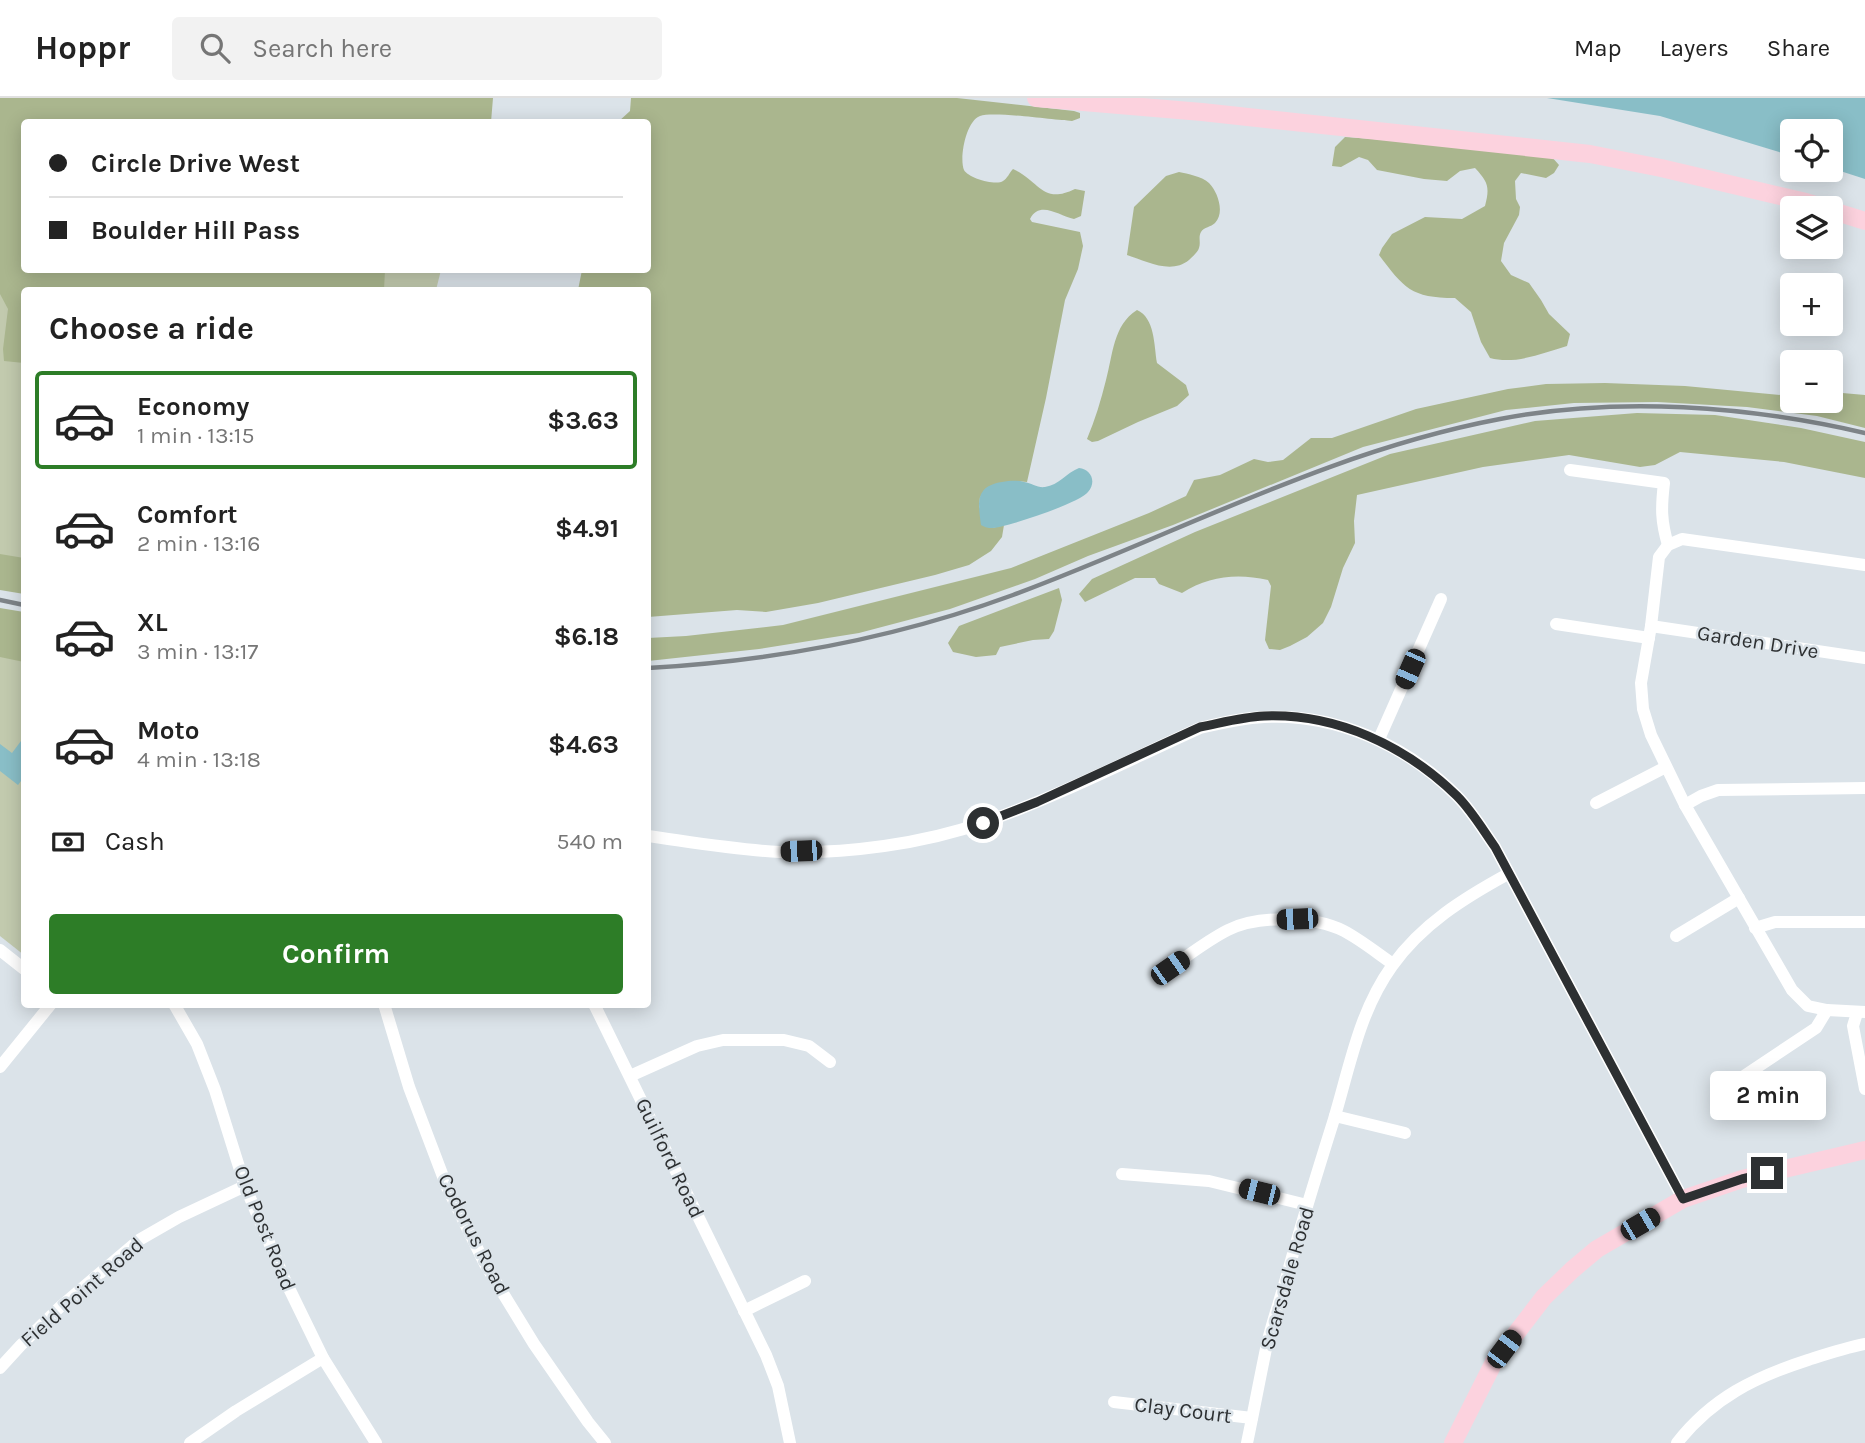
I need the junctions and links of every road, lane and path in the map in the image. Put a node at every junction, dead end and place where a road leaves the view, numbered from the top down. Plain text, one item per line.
1 (1036, 98) edge
2 (1780, 196) edge
3 (1843, 214) edge
4 (1865, 221) edge
5 (1570, 470) dead end
6 (1668, 545) junction
7 (1865, 565) edge
8 (1441, 598) dead end
9 (1556, 624) dead end
10 (1650, 632) junction
11 (1865, 658) edge
12 (1379, 739) junction
13 (1666, 767) junction
14 (1865, 788) edge
15 (1596, 803) dead end
16 (1685, 804) junction
17 (651, 836) edge
18 (1508, 874) junction
19 (1739, 898) junction
20 (1865, 922) edge
21 (1755, 928) junction
22 (1676, 936) dead end
23 (0, 950) edge
24 (1393, 964) junction
25 (21, 967) edge
26 (1170, 968) dead end
27 (48, 1008) edge
28 (176, 1008) edge
29 (385, 1008) edge
30 (596, 1008) edge
31 (1827, 1010) junction
32 (1862, 1016) edge
33 (830, 1062) dead end
34 (0, 1068) edge
35 (630, 1076) junction
36 (1732, 1084) dead end
37 (1865, 1089) edge
38 (1335, 1116) junction
39 (1405, 1133) dead end
40 (1865, 1150) edge
41 (1122, 1174) dead end
42 (245, 1185) junction
43 (1683, 1199) junction
44 (1307, 1205) junction
45 (804, 1282) dead end
46 (744, 1311) junction
47 (1865, 1344) edge
48 (323, 1358) junction
49 (0, 1368) edge
50 (1114, 1402) dead end
51 (1252, 1418) junction
52 (190, 1443) edge
53 (376, 1443) edge
54 (605, 1443) edge
55 (790, 1443) edge
56 (1247, 1443) edge
57 (1453, 1443) edge
58 (1677, 1443) edge

1 - 2 street
3 - 4 street
5 - 6 street
6 - 7 street
6 - 10 street
8 - 12 street
9 - 10 street, Garden Drive
10 - 11 street, Garden Drive
10 - 13 street
12 - 17 street
12 - 18 street
13 - 15 street
13 - 16 street
14 - 16 street
16 - 19 street
18 - 24 street, Scarsdale Road
18 - 43 street
19 - 21 street
19 - 22 street
20 - 21 street
21 - 31 street
23 - 25 street
24 - 26 street
24 - 38 street, Scarsdale Road
27 - 34 street
28 - 42 street, Old Post Road
29 - 54 street, Codorus Road
30 - 35 street, Guilford Road
31 - 32 street
31 - 36 street
32 - 37 street
33 - 35 street
35 - 46 street, Guilford Road
38 - 39 street
38 - 44 street, Scarsdale Road
40 - 43 street
41 - 44 street
42 - 48 street, Old Post Road
42 - 49 street, Field Point Road
43 - 57 street
44 - 51 street, Scarsdale Road
45 - 46 street
46 - 55 street, Guilford Road
47 - 58 street
48 - 52 street
48 - 53 street, Old Post Road
50 - 51 street, Clay Court
51 - 56 street, Scarsdale Road

